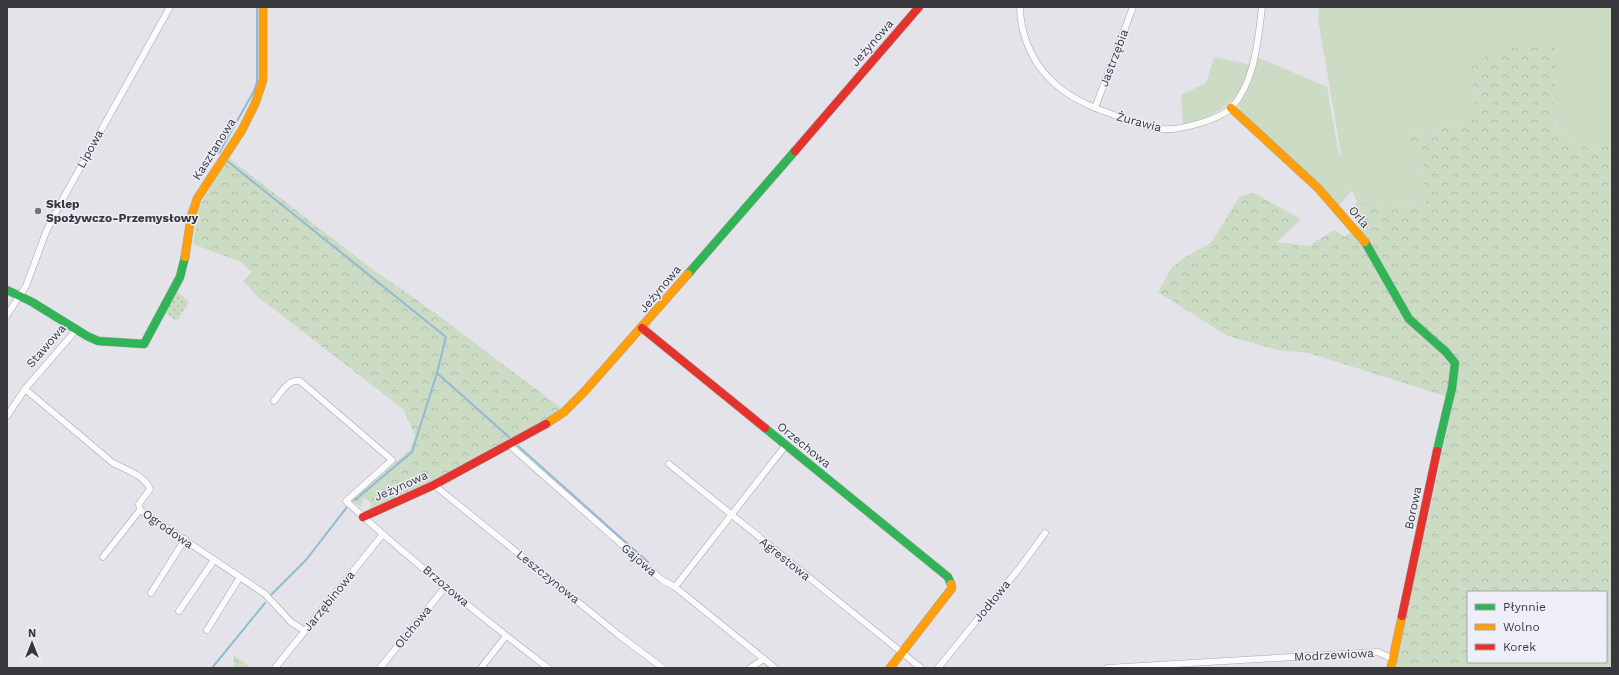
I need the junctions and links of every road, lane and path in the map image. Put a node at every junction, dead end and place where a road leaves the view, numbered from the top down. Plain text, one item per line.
1 (170, 7) edge
2 (264, 7) edge
3 (919, 7) edge
4 (1020, 7) edge
5 (1133, 7) edge
6 (1262, 7) edge
7 (1095, 108) junction
8 (1231, 108) junction
9 (7, 290) edge
10 (20, 296) junction
11 (7, 315) edge
12 (642, 328) junction
13 (77, 329) junction
14 (144, 344) joint
15 (1450, 356) joint
16 (25, 389) junction
17 (274, 401) dead end
18 (7, 416) edge
19 (508, 444) junction
20 (786, 445) junction
21 (669, 464) dead end
22 (434, 485) junction
23 (140, 510) junction
24 (732, 515) junction
25 (363, 517) junction
26 (1045, 533) dead end
27 (383, 534) junction
28 (185, 539) junction
29 (103, 557) dead end
30 (214, 560) junction
31 (240, 577) junction
32 (446, 586) junction
33 (675, 586) junction
34 (151, 593) dead end
35 (179, 611) dead end
36 (207, 630) dead end
37 (305, 631) junction
38 (506, 636) junction
39 (901, 653) junction
40 (764, 659) junction
41 (1393, 659) junction
42 (275, 668) edge
43 (380, 668) edge
44 (481, 668) edge
45 (548, 668) edge
46 (663, 668) edge
47 (750, 668) edge
48 (775, 668) edge
49 (890, 668) edge
50 (921, 668) edge
51 (938, 668) edge
52 (1107, 668) edge
53 (1391, 668) edge

1 - 10 street, Lipowa
2 - 14 street, Kasztanowa
3 - 12 street, Jeżynowa
4 - 7 street, Żurawia
5 - 7 street, Jastrzębia
6 - 8 street, Żurawia
7 - 8 street, Żurawia
8 - 15 street, Orla
9 - 10 street
10 - 11 street, Lipowa
10 - 13 street
12 - 19 street, Jeżynowa
12 - 20 street, Orzechowa
13 - 14 street, Stawowa
13 - 16 street, Stawowa
15 - 41 street, Borowa
16 - 18 street, Stawowa
16 - 23 street, Ogrodowa
17 - 25 street, Brzozowa
19 - 22 street, Jeżynowa
19 - 33 street, Gajowa
20 - 24 street
20 - 39 street, Orzechowa
21 - 24 street, Agrestowa
22 - 25 street, Jeżynowa
22 - 46 street, Leszczynowa
23 - 28 street, Ogrodowa
23 - 29 street
24 - 33 street
24 - 39 street, Agrestowa
25 - 27 street, Brzozowa
26 - 51 street, Jodłowa
27 - 32 street, Brzozowa
27 - 37 street, Jarzębinowa
28 - 30 street, Ogrodowa
28 - 34 street
30 - 31 street, Ogrodowa
30 - 35 street
31 - 36 street
31 - 37 street, Ogrodowa
32 - 38 street, Brzozowa
32 - 43 street, Olchowa
33 - 40 street, Gajowa
37 - 42 street, Jarzębinowa
38 - 44 street
38 - 45 street, Brzozowa
39 - 49 street
39 - 50 street
40 - 47 street
40 - 48 street, Gajowa
41 - 52 street, Modrzewiowa
41 - 53 street, Borowa

